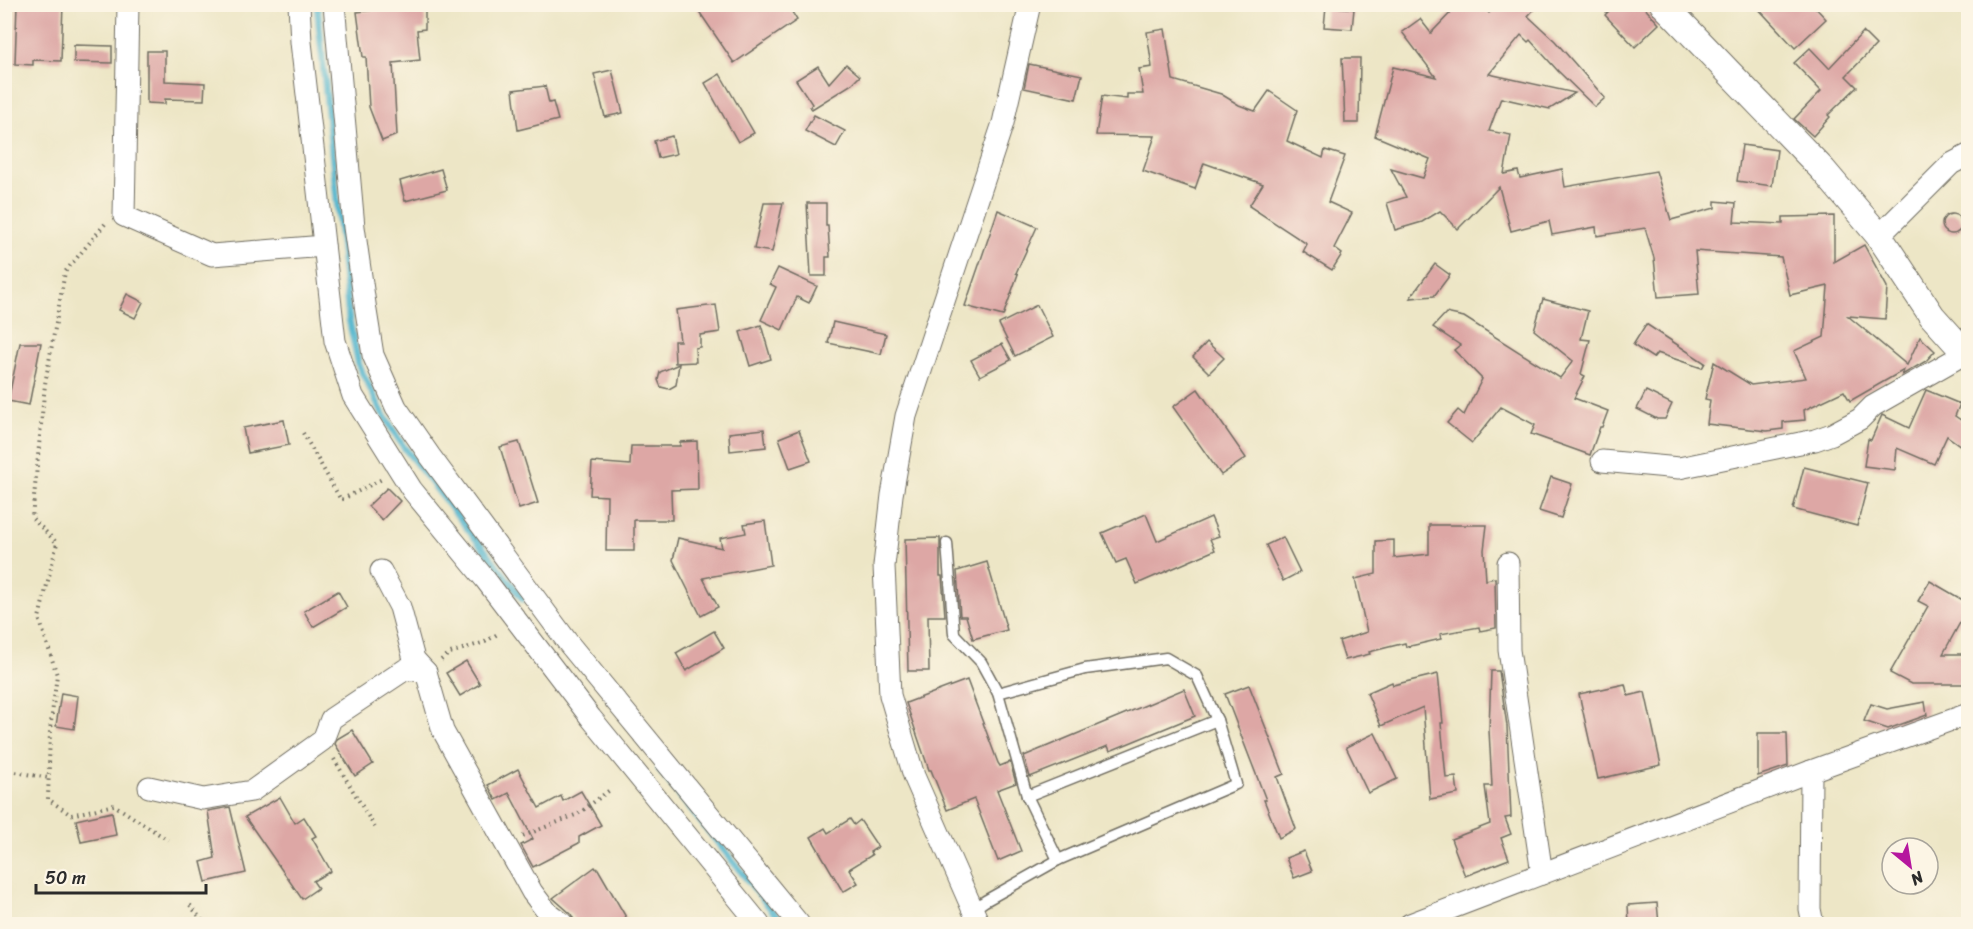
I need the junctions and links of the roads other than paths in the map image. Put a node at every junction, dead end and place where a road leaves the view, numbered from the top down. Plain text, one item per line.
1 (129, 4) edge
2 (299, 4) edge
3 (334, 4) edge
4 (1030, 4) edge
5 (1663, 4) edge
6 (1968, 155) edge
7 (1879, 236) junction
8 (324, 246) junction
9 (1967, 354) edge
10 (1602, 461) dead end
11 (947, 543) dead end
12 (1508, 563) dead end
13 (381, 571) dead end
14 (426, 672) junction
15 (998, 693) junction
16 (1968, 714) edge
17 (1217, 720) junction
18 (1811, 771) junction
19 (150, 787) dead end
20 (1027, 796) junction
21 (1058, 860) junction
22 (1542, 874) junction
23 (976, 917) edge
24 (563, 924) edge
25 (759, 924) edge
26 (799, 924) edge
27 (1410, 924) edge
28 (1813, 924) edge

1 - 8 street
2 - 8 street
3 - 26 street
4 - 23 street
5 - 7 street
6 - 7 street
7 - 9 street
8 - 25 street
9 - 10 street
11 - 15 lane
12 - 22 street
13 - 14 street
14 - 19 street
14 - 24 street
15 - 17 lane
15 - 20 lane
16 - 18 street
17 - 20 lane
17 - 21 lane
18 - 22 street
18 - 28 street
20 - 21 lane
21 - 23 lane
22 - 27 street

